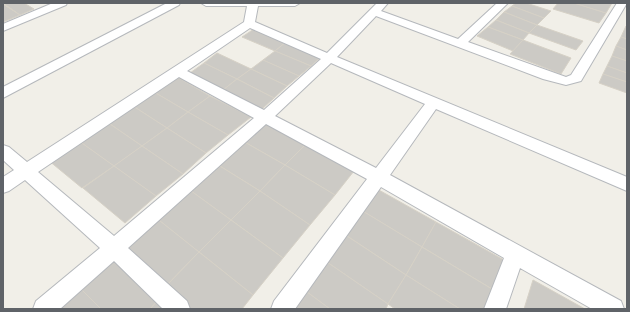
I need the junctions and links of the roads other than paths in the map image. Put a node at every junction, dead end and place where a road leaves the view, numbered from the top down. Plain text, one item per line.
1 (62, 3) edge
2 (175, 3) edge
3 (206, 3) edge
4 (253, 3) edge
5 (295, 3) edge
6 (503, 3) edge
7 (622, 3) edge
8 (379, 8) edge
9 (249, 24) junction
10 (3, 28) edge
11 (460, 42) junction
12 (329, 58) junction
13 (178, 71) junction
14 (3, 93) edge
15 (434, 102) junction
16 (265, 116) junction
17 (3, 151) edge
18 (26, 172) junction
19 (380, 178) junction
20 (627, 184) edge
21 (3, 186) edge
22 (114, 248) junction
23 (515, 255) junction
24 (44, 309) edge
25 (179, 309) edge
26 (282, 309) edge
27 (495, 309) edge
28 (613, 309) edge

1 - 10 street
2 - 14 street
3 - 4 street
4 - 5 street
4 - 9 street
6 - 11 street
7 - 11 street
8 - 11 street
8 - 12 street
9 - 12 street
9 - 13 street
12 - 15 street
12 - 16 street
13 - 16 street
13 - 18 street
15 - 19 street
15 - 20 street
16 - 19 street
16 - 22 street
17 - 18 street
18 - 21 street
18 - 22 street
19 - 23 street
19 - 26 street
22 - 24 street
22 - 25 street
23 - 27 street
23 - 28 street

